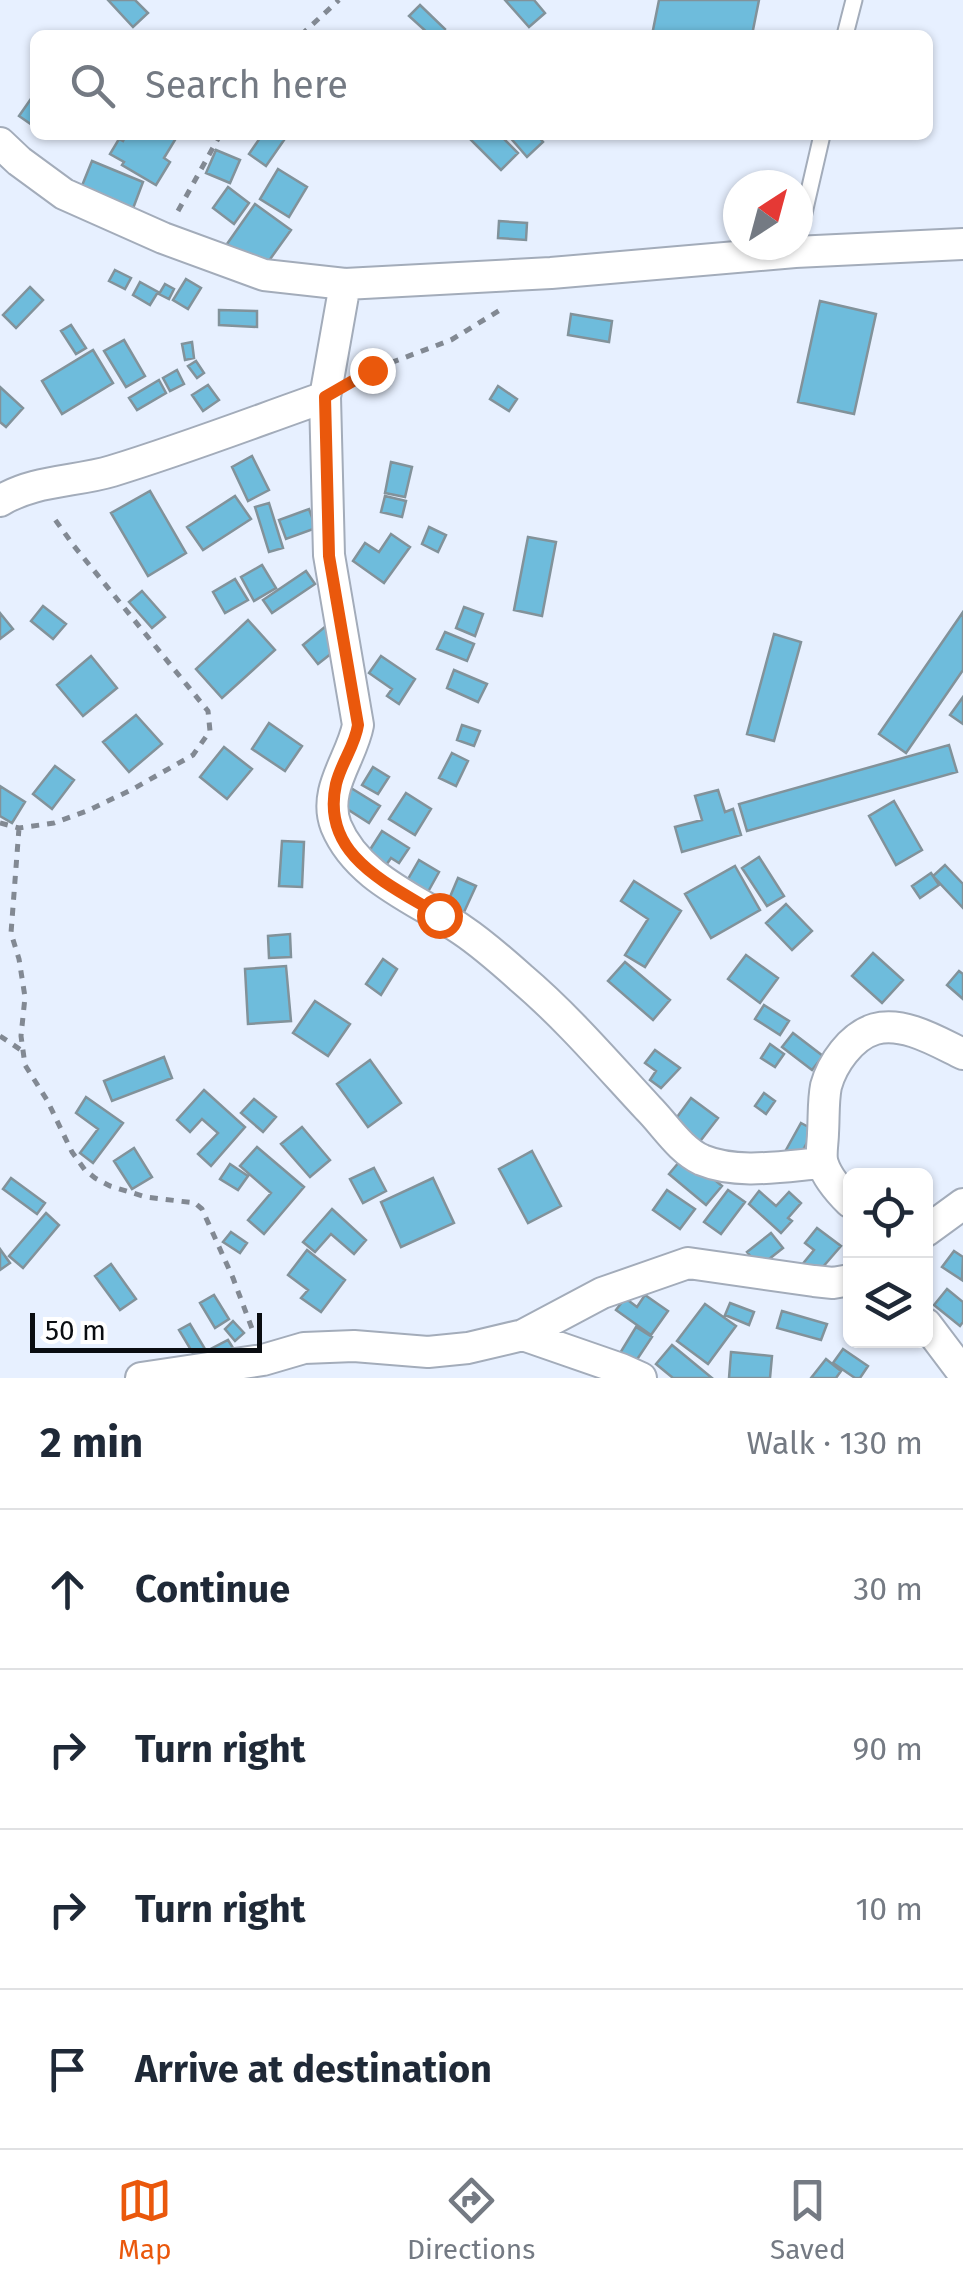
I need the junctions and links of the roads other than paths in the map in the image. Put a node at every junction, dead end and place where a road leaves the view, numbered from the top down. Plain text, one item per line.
1 (854, 0) edge
2 (847, 30) edge
3 (821, 140) edge
4 (6, 156) edge
5 (813, 173) edge
6 (963, 244) edge
7 (813, 245) edge
8 (723, 253) edge
9 (345, 284) junction
10 (325, 397) junction
11 (0, 500) edge
12 (963, 1054) edge
13 (822, 1163) junction
14 (843, 1195) edge
15 (963, 1204) edge
16 (933, 1226) edge
17 (843, 1281) edge
18 (933, 1333) edge
19 (523, 1335) junction
20 (963, 1373) edge
21 (142, 1378) edge
22 (641, 1378) edge

1 - 2 lane
3 - 5 lane
4 - 9 street
6 - 7 street
8 - 9 street
9 - 10 street
10 - 11 street
10 - 13 street
12 - 13 street
13 - 14 street
15 - 16 street
17 - 19 street
18 - 20 street
19 - 21 street
19 - 22 street

